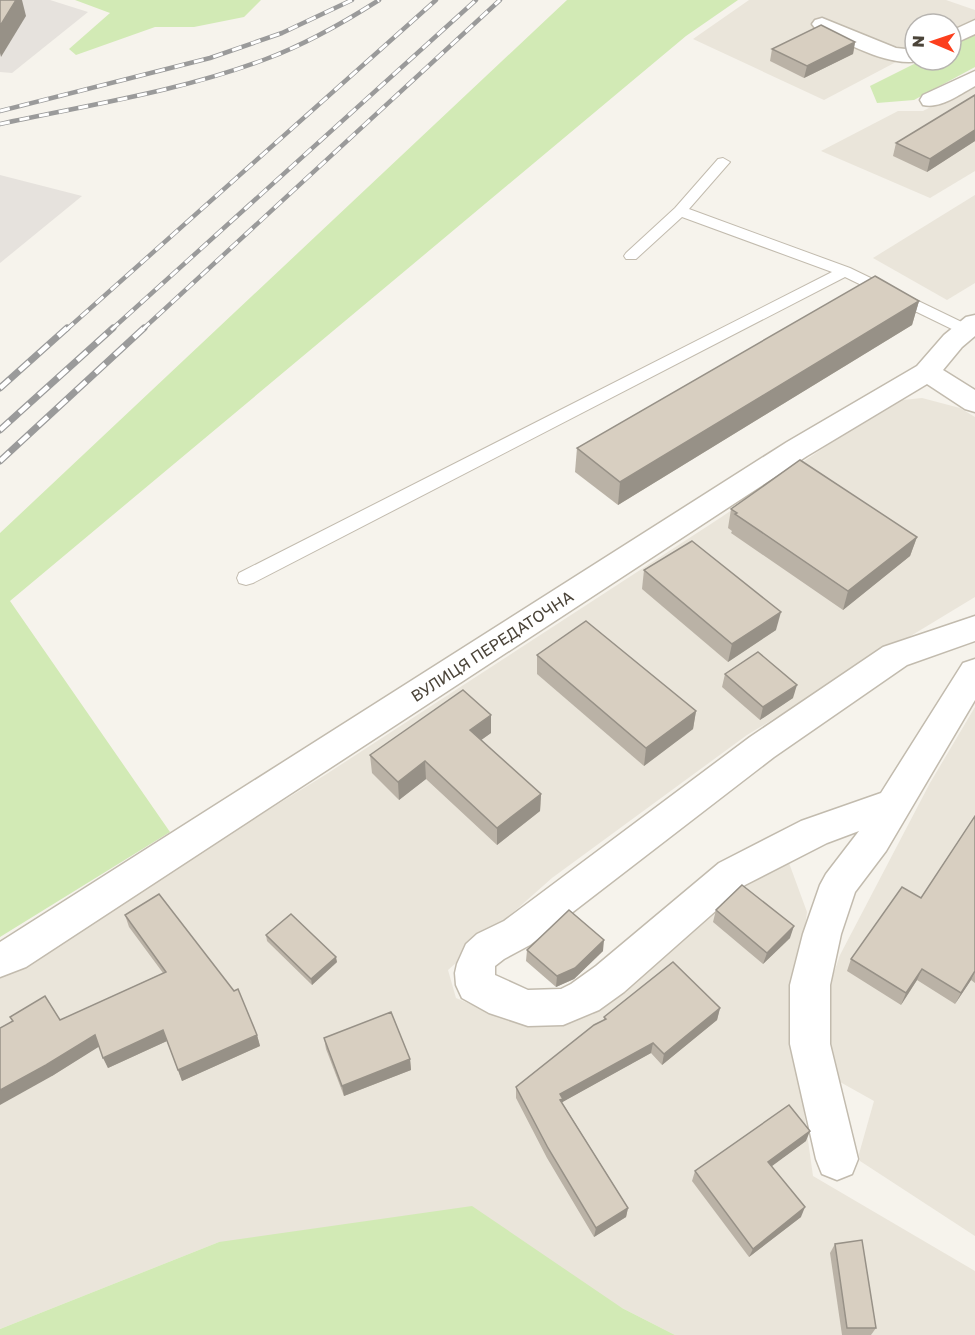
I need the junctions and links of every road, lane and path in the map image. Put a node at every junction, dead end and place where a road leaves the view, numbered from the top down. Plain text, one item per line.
1 (822, 24) edge
2 (903, 55) edge
3 (975, 76) edge
4 (932, 100) dead end
5 (723, 162) dead end
6 (680, 211) junction
7 (631, 256) dead end
8 (845, 271) junction
9 (971, 326) edge
10 (927, 372) junction
11 (975, 403) edge
12 (246, 578) dead end
13 (975, 628) edge
14 (975, 672) edge
15 (894, 803) junction
16 (0, 960) edge
17 (837, 1159) dead end

1 - 2 street
3 - 4 street
5 - 6 lane
6 - 7 lane
6 - 8 lane
8 - 9 lane
8 - 12 lane
9 - 10 street, ВУЛИЦЯ ПЕРЕДАТОЧНА
10 - 11 street
10 - 16 street, ВУЛИЦЯ ПЕРЕДАТОЧНА
13 - 15 street
14 - 15 street
15 - 17 street

